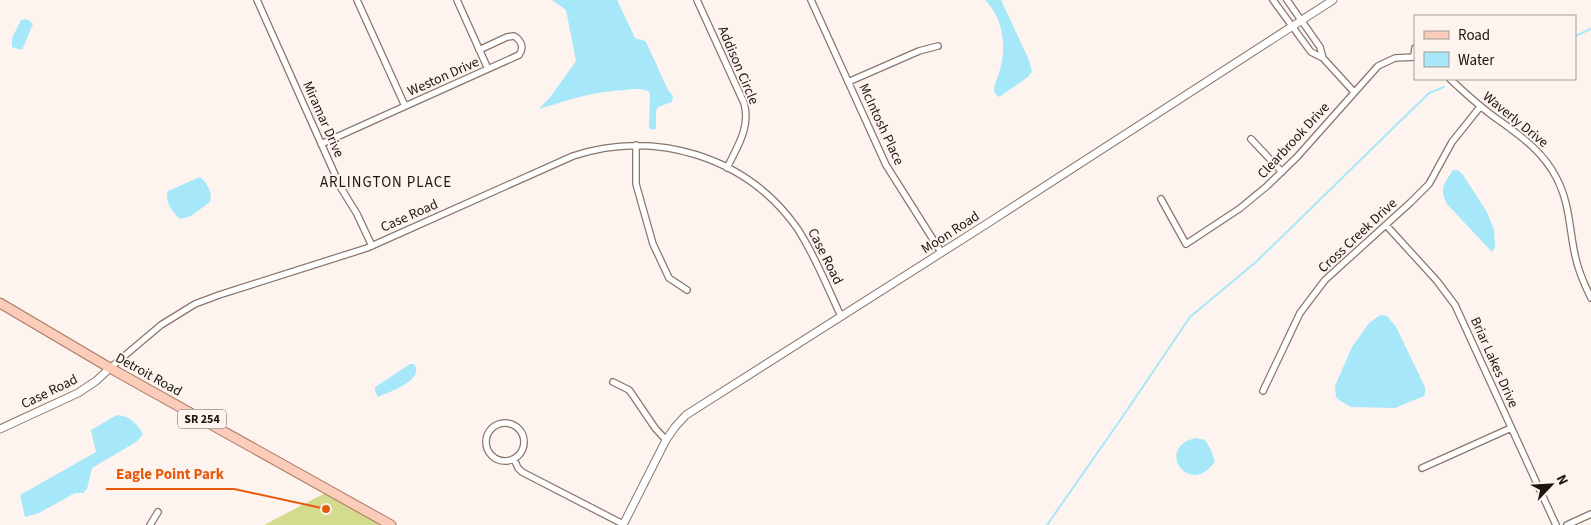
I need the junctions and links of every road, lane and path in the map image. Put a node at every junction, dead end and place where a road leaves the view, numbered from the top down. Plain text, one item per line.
1 (257, 0) edge
2 (357, 0) edge
3 (457, 0) edge
4 (697, 0) edge
5 (811, 0) edge
6 (1273, 0) edge
7 (1287, 0) edge
8 (1333, 0) edge
9 (1301, 19) junction
10 (1291, 26) junction
11 (938, 46) dead end
12 (479, 50) junction
13 (1414, 56) edge
14 (1323, 58) junction
15 (488, 69) junction
16 (1451, 80) edge
17 (848, 82) junction
18 (1354, 92) junction
19 (405, 106) junction
20 (1480, 107) junction
21 (1251, 139) dead end
22 (321, 144) junction
23 (636, 145) junction
24 (728, 168) junction
25 (1282, 172) junction
26 (1161, 199) dead end
27 (1386, 225) junction
28 (372, 246) junction
29 (941, 252) junction
30 (687, 290) dead end
31 (1591, 298) edge
32 (0, 303) edge
33 (841, 316) junction
34 (110, 368) junction
35 (612, 382) dead end
36 (1263, 391) dead end
37 (0, 428) edge
38 (1511, 428) junction
39 (666, 440) junction
40 (514, 459) junction
41 (1422, 468) dead end
42 (158, 512) dead end
43 (1591, 514) edge
44 (623, 524) edge
45 (150, 525) edge
46 (392, 525) edge
47 (1556, 525) edge
48 (1567, 525) edge

1 - 22 street, Miramar Drive
2 - 19 street
3 - 12 street
4 - 24 street, Addison Circle
5 - 17 street, McIntosh Place
6 - 10 street
7 - 9 street
8 - 9 street, Moon Road
9 - 10 street, Moon Road
9 - 14 street
10 - 14 street
10 - 29 street, Moon Road
11 - 17 street
12 - 15 street
12 - 15 street, Weston Drive
13 - 18 street, Clearbrook Drive
14 - 18 street
15 - 19 street, Weston Drive
16 - 20 street, Waverly Drive
17 - 29 street, McIntosh Place
18 - 25 street, Clearbrook Drive
19 - 22 street, Weston Drive
20 - 27 street, Cross Creek Drive
20 - 31 street, Waverly Drive
21 - 25 street
22 - 28 street, Miramar Drive
23 - 24 street, Case Road
23 - 28 street, Case Road
23 - 30 street
24 - 33 street, Case Road
25 - 26 street, Clearbrook Drive
27 - 36 street, Cross Creek Drive
27 - 38 street, Briar Lakes Drive
28 - 34 street, Case Road
29 - 33 street, Moon Road
32 - 34 main road, Detroit Road / SR 254
33 - 39 street, Moon Road
34 - 37 street, Case Road
34 - 46 main road, Detroit Road / SR 254
35 - 39 street
38 - 41 street
38 - 47 street, Briar Lakes Drive
39 - 44 street, Moon Road
40 - 40 street
40 - 44 street
42 - 45 street
43 - 48 street

